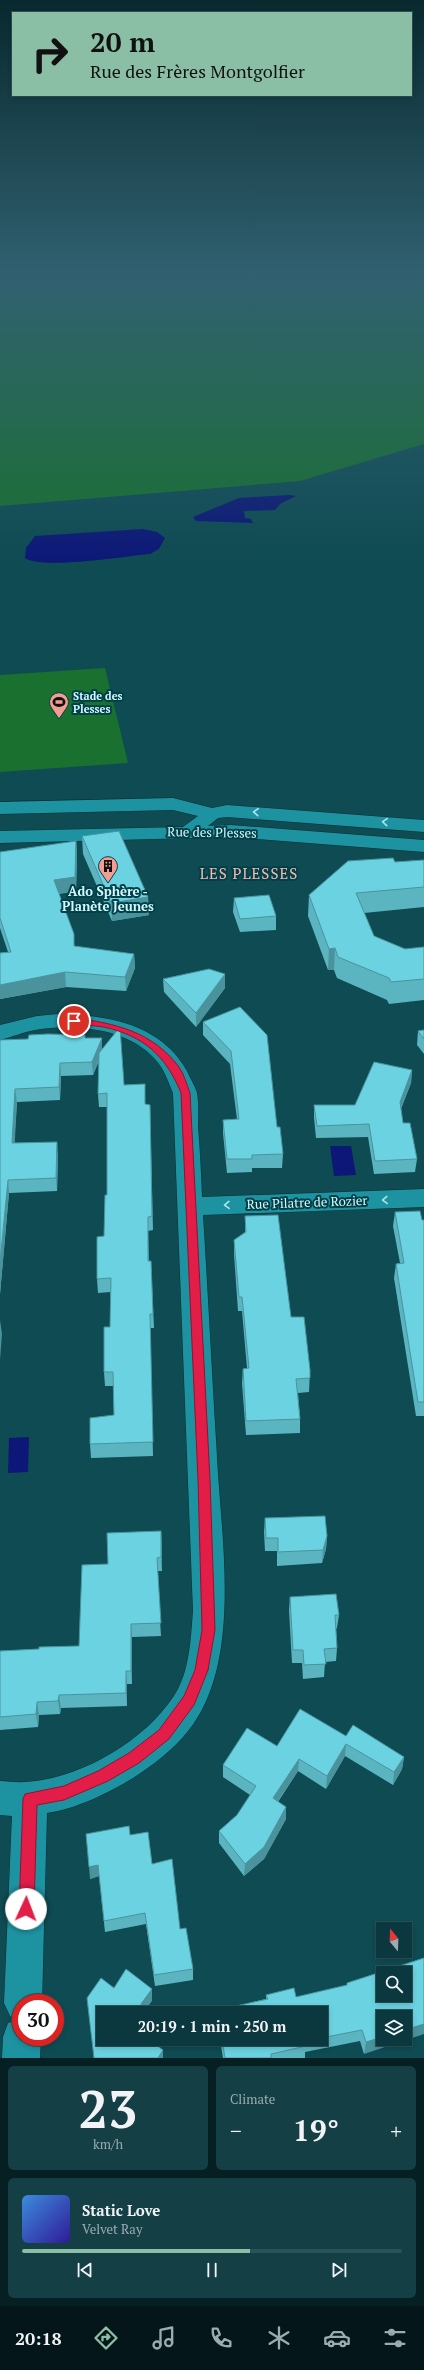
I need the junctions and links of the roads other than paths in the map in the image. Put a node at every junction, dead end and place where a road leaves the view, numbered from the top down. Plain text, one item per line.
1 (0, 808) edge
2 (212, 814) junction
3 (424, 826) edge
4 (189, 831) junction
5 (0, 837) edge
6 (424, 846) edge
7 (0, 1033) edge
8 (424, 1198) edge
9 (191, 1206) junction
10 (15, 1799) edge
11 (23, 1994) edge
12 (22, 2046) edge
13 (21, 2058) edge

1 - 2 street
3 -> 2 street
2 - 4 street
4 - 5 street, Rue des Plesses
4 - 6 street, Rue des Plesses
7 - 9 street
8 -> 9 street, Rue Pilatre de Rozier
9 - 10 street
10 - 11 street
12 - 13 street

